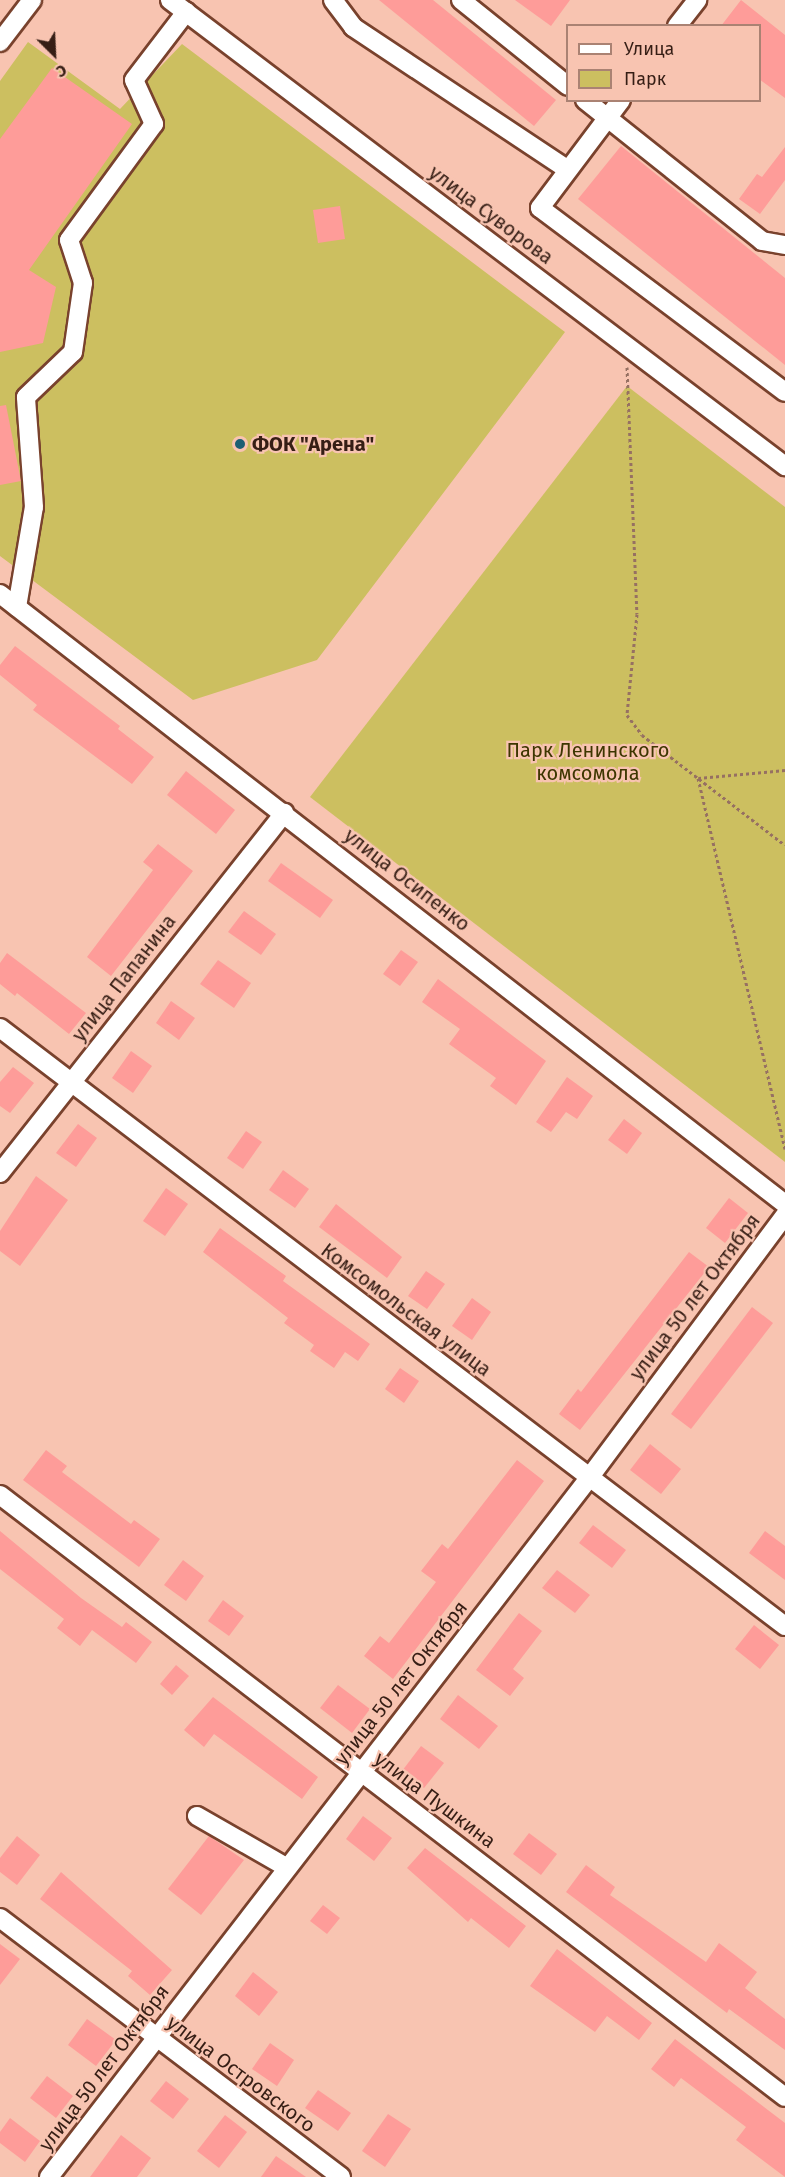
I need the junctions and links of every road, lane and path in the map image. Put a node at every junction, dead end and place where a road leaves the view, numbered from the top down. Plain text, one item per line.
1 (32, 0) edge
2 (171, 0) edge
3 (333, 0) edge
4 (461, 0) edge
5 (697, 0) edge
6 (186, 12) junction
7 (679, 24) edge
8 (0, 42) edge
9 (566, 85) edge
10 (588, 102) edge
11 (620, 102) edge
12 (608, 118) junction
13 (568, 170) junction
14 (785, 245) edge
15 (627, 346) junction
16 (785, 392) edge
17 (785, 466) edge
18 (0, 594) edge
19 (17, 607) junction
20 (785, 770) edge
21 (698, 778) junction
22 (284, 813) junction
23 (785, 844) edge
24 (0, 1028) edge
25 (70, 1082) junction
26 (785, 1149) edge
27 (0, 1173) edge
28 (785, 1204) edge
29 (785, 1215) edge
30 (589, 1478) junction
31 (0, 1495) edge
32 (785, 1626) edge
33 (360, 1772) junction
34 (197, 1816) dead end
35 (286, 1867) junction
36 (0, 1918) edge
37 (155, 2037) junction
38 (785, 2097) edge
39 (49, 2177) edge
40 (342, 2177) edge

1 - 8 street
2 - 6 street, улица Суворова
3 - 13 street
4 - 9 street
5 - 7 street
6 - 15 street, улица Суворова
6 - 19 street
10 - 12 street
11 - 12 street
12 - 13 street
12 - 14 street
13 - 16 street
15 - 17 street, улица Суворова
15 - 21 path
18 - 19 street, улица Осипенко
19 - 22 street, улица Осипенко
20 - 21 path
21 - 23 path
21 - 26 path
22 - 25 street, улица Папанина
22 - 28 street, улица Осипенко
24 - 25 street, Комсомольская улица
25 - 27 street, улица Папанина
25 - 30 street, Комсомольская улица
29 - 30 street, улица 50 лет Октября
30 - 32 street, Комсомольская улица
30 - 33 street, улица 50 лет Октября
31 - 33 street, улица Пушкина
33 - 35 street, улица 50 лет Октября
33 - 38 street, улица Пушкина
34 - 35 street
35 - 37 street, улица 50 лет Октября
36 - 37 street, улица Островского
37 - 39 street, улица 50 лет Октября
37 - 40 street, улица Островского

